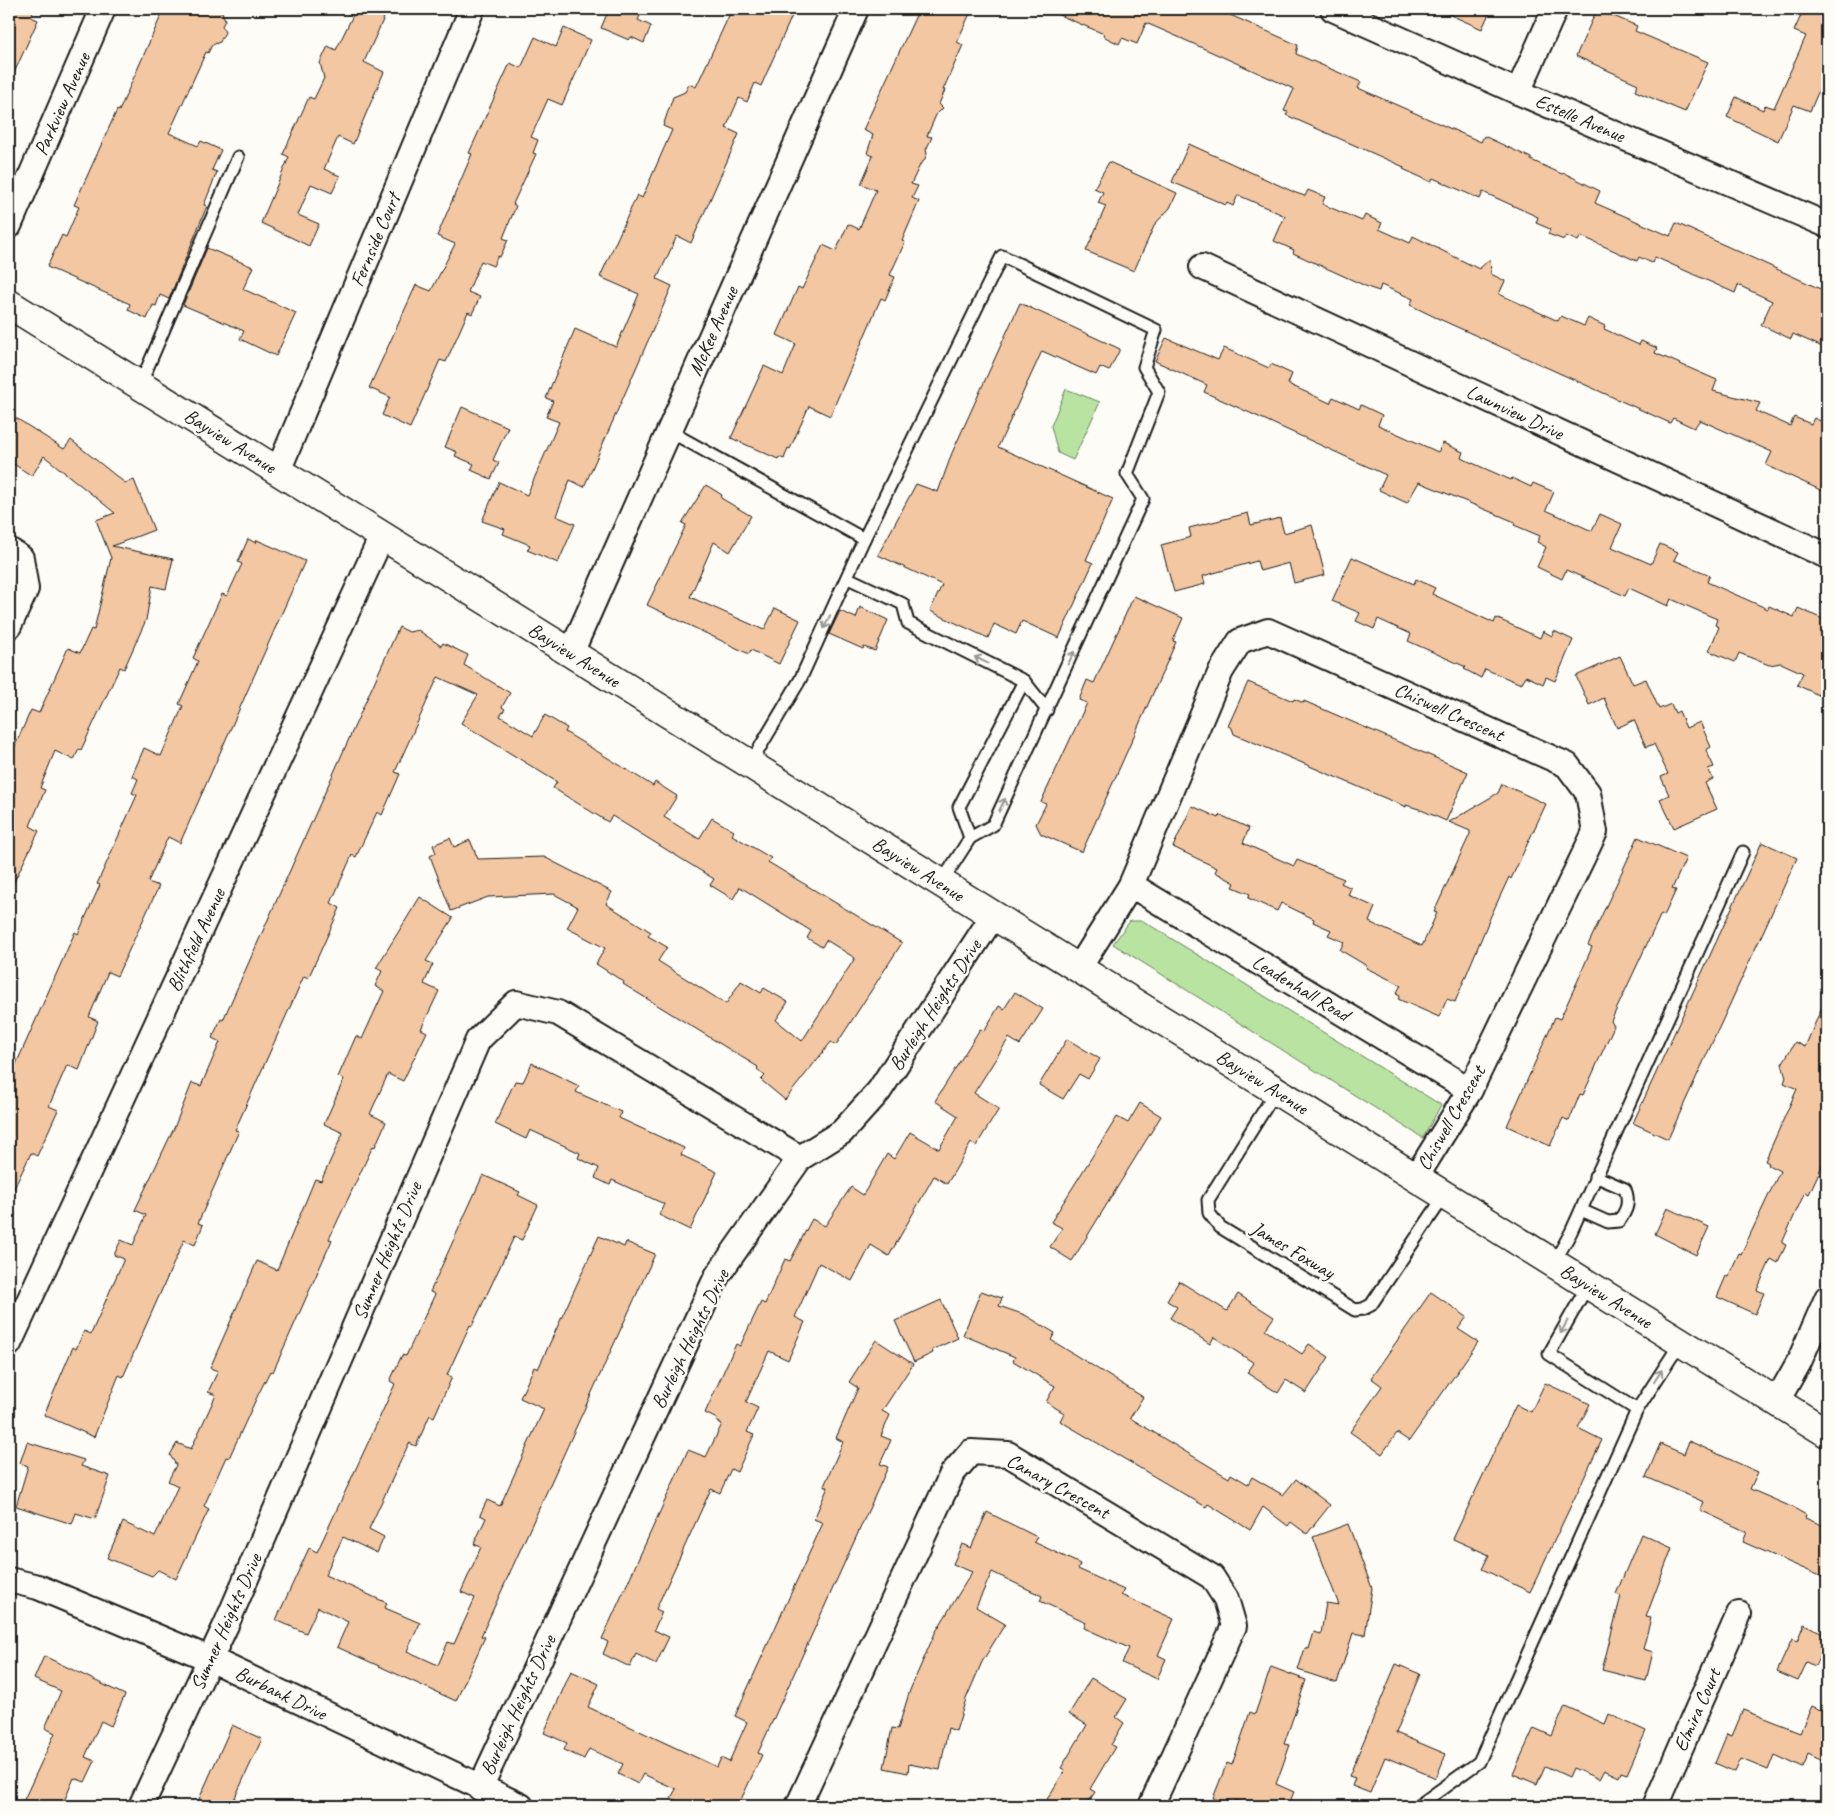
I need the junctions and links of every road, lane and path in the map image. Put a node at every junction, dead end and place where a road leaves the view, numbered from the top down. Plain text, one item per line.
1 (103, 9) edge
2 (472, 9) edge
3 (856, 9) edge
4 (1333, 9) edge
5 (1555, 9) edge
6 (1518, 92) junction
7 (238, 157) dead end
8 (1826, 222) edge
9 (9, 226) edge
10 (1202, 267) dead end
11 (9, 304) edge
12 (140, 386) junction
13 (669, 431) junction
14 (278, 471) junction
15 (382, 536) junction
16 (864, 539) junction
17 (9, 550) edge
18 (1827, 556) edge
19 (848, 578) junction
20 (9, 626) edge
21 (571, 653) junction
22 (1024, 681) junction
23 (1047, 710) junction
24 (750, 764) junction
25 (970, 838) junction
26 (1743, 852) dead end
27 (941, 883) junction
28 (1132, 885) junction
29 (993, 916) junction
30 (1079, 968) junction
31 (1470, 1090) junction
32 (1276, 1091) junction
33 (800, 1158) junction
34 (1595, 1176) junction
35 (1416, 1177) junction
36 (1445, 1195) junction
37 (1581, 1210) junction
38 (1554, 1263) junction
39 (1588, 1284) junction
40 (1827, 1298) edge
41 (1681, 1342) junction
42 (9, 1344) edge
43 (1777, 1401) junction
44 (1636, 1410) junction
45 (1827, 1432) edge
46 (9, 1580) edge
47 (1739, 1614) dead end
48 (210, 1659) junction
49 (480, 1788) junction
50 (141, 1806) edge
51 (521, 1806) edge
52 (798, 1806) edge
53 (1151, 1806) edge
54 (1418, 1806) edge
55 (1655, 1806) edge

1 - 9 street, Parkview Avenue
2 - 14 street, Fernside Court
3 - 13 street, McKee Avenue
4 - 6 street, Estelle Avenue
5 - 6 street
6 - 8 street, Estelle Avenue
7 - 12 lane
10 - 18 street, Lawnview Drive
11 - 12 main road, Bayview Avenue
12 - 14 main road, Bayview Avenue
13 - 16 lane
13 - 21 street, McKee Avenue
14 - 15 main road, Bayview Avenue
15 - 21 main road, Bayview Avenue
15 - 42 street, Blithfield Avenue
16 - 19 lane
23 -> 16 lane
17 - 20 street
22 -> 19 lane
19 -> 24 lane
21 - 24 main road, Bayview Avenue
22 - 23 lane
22 - 25 lane
25 -> 23 lane
24 - 27 main road, Bayview Avenue
25 - 27 lane
26 - 34 lane
27 - 29 main road, Bayview Avenue
28 - 30 street, Chiswell Crescent
28 - 31 street, Leadenhall Road
28 - 31 street, Chiswell Crescent
29 - 30 main road, Bayview Avenue
29 - 33 street, Burleigh Heights Drive
30 - 32 main road, Bayview Avenue
31 - 35 street, Chiswell Crescent
32 - 35 main road, Bayview Avenue
32 - 36 lane, James Foxway
33 - 48 street, Sumner Heights Drive
33 - 49 street, Burleigh Heights Drive
34 - 37 lane
34 - 37 lane
35 - 36 main road, Bayview Avenue
36 - 38 main road, Bayview Avenue
37 - 38 lane
38 - 39 main road, Bayview Avenue
39 - 41 main road, Bayview Avenue
39 -> 44 lane
40 - 43 street
41 - 43 main road, Bayview Avenue
44 -> 41 lane
43 - 45 main road, Bayview Avenue
44 - 54 lane
46 - 48 street, Burbank Drive
47 - 55 street, Elmira Court
48 - 49 street, Burbank Drive
48 - 50 street, Sumner Heights Drive
49 - 51 street, Burbank Drive
52 - 53 street, Canary Crescent

